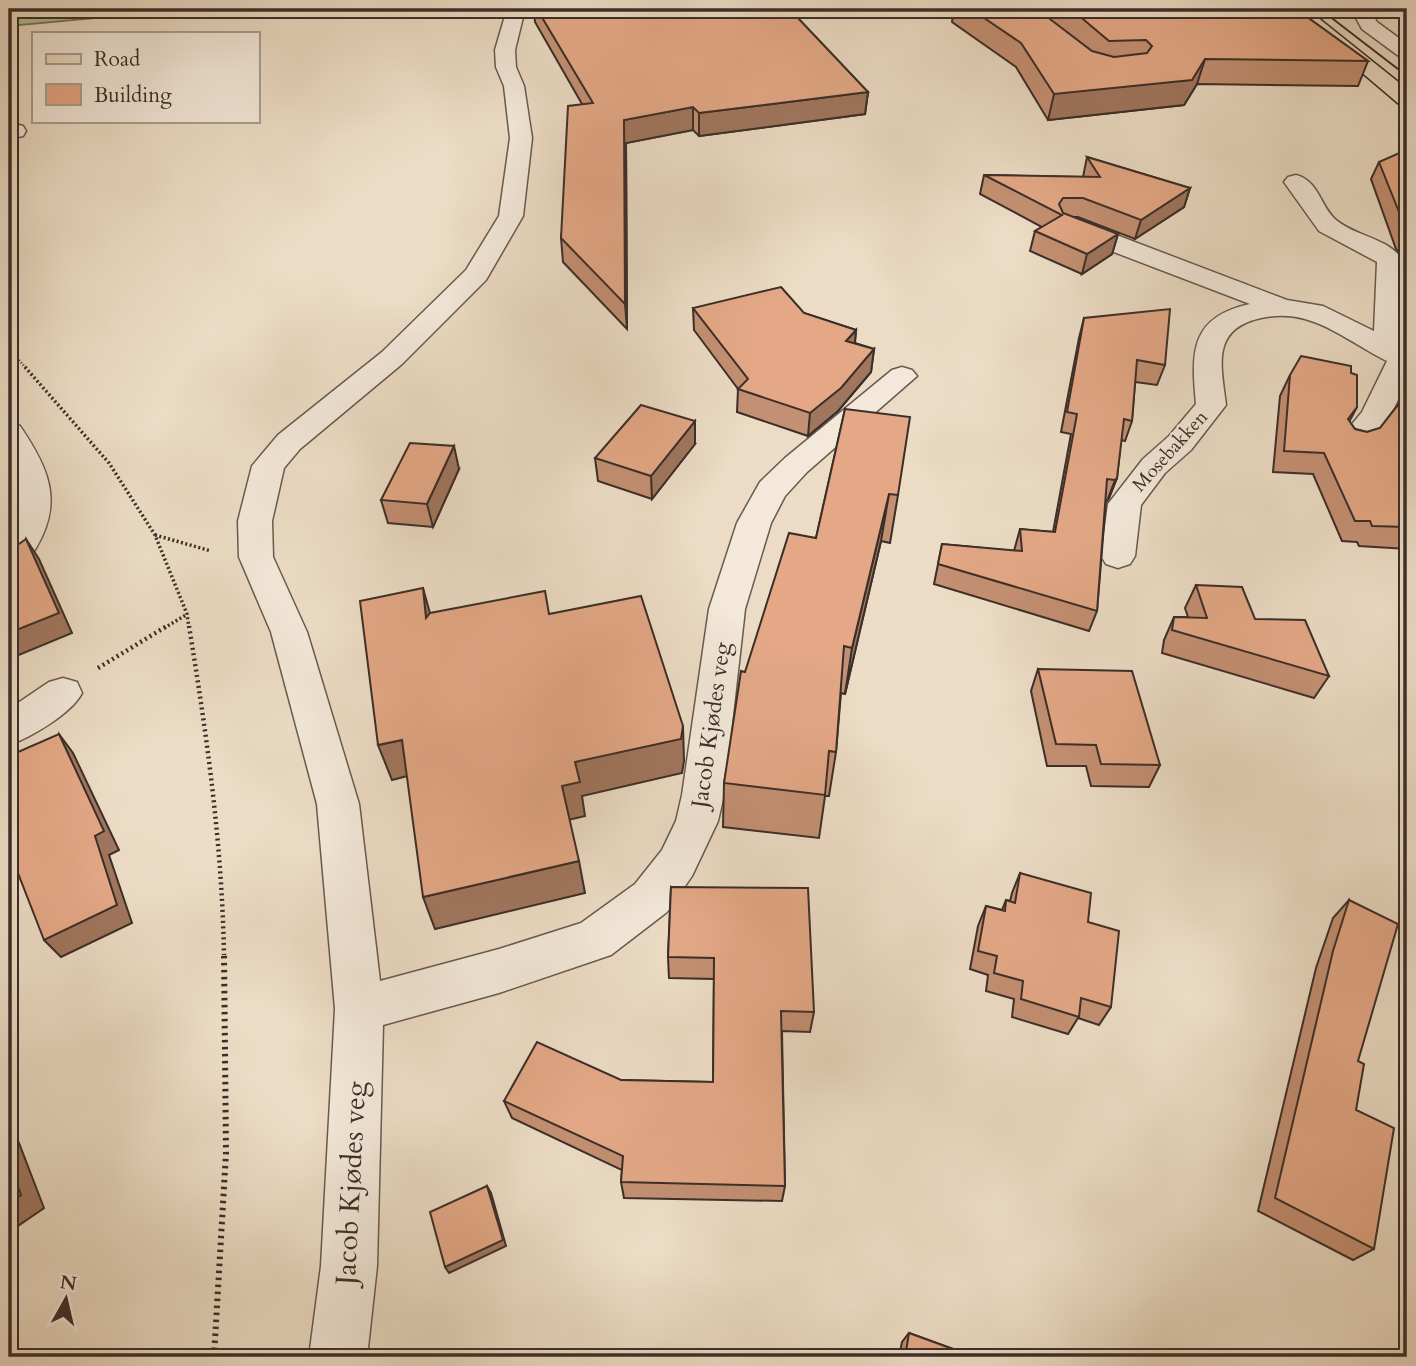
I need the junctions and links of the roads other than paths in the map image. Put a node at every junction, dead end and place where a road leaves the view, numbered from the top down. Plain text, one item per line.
1 (516, 9) edge
2 (1296, 9) edge
3 (1360, 9) edge
4 (1407, 53) edge
5 (1407, 99) edge
6 (1297, 181) dead end
7 (1068, 225) edge
8 (1278, 306) junction
9 (1400, 356) edge
10 (902, 376) dead end
11 (9, 433) edge
12 (1355, 440) edge
13 (1118, 555) dead end
14 (9, 560) edge
15 (63, 693) road end
16 (9, 729) edge
17 (359, 1009) junction
18 (338, 1357) edge

1 - 17 street, Jacob Kjødes veg
2 - 5 main road
3 - 4 street
6 - 9 street
7 - 8 street, Mosebakken
8 - 9 street, Mosebakken
8 - 13 street, Mosebakken
9 - 12 street
10 - 17 street, Jacob Kjødes veg
11 - 14 street
15 - 16 street
17 - 18 street, Jacob Kjødes veg

